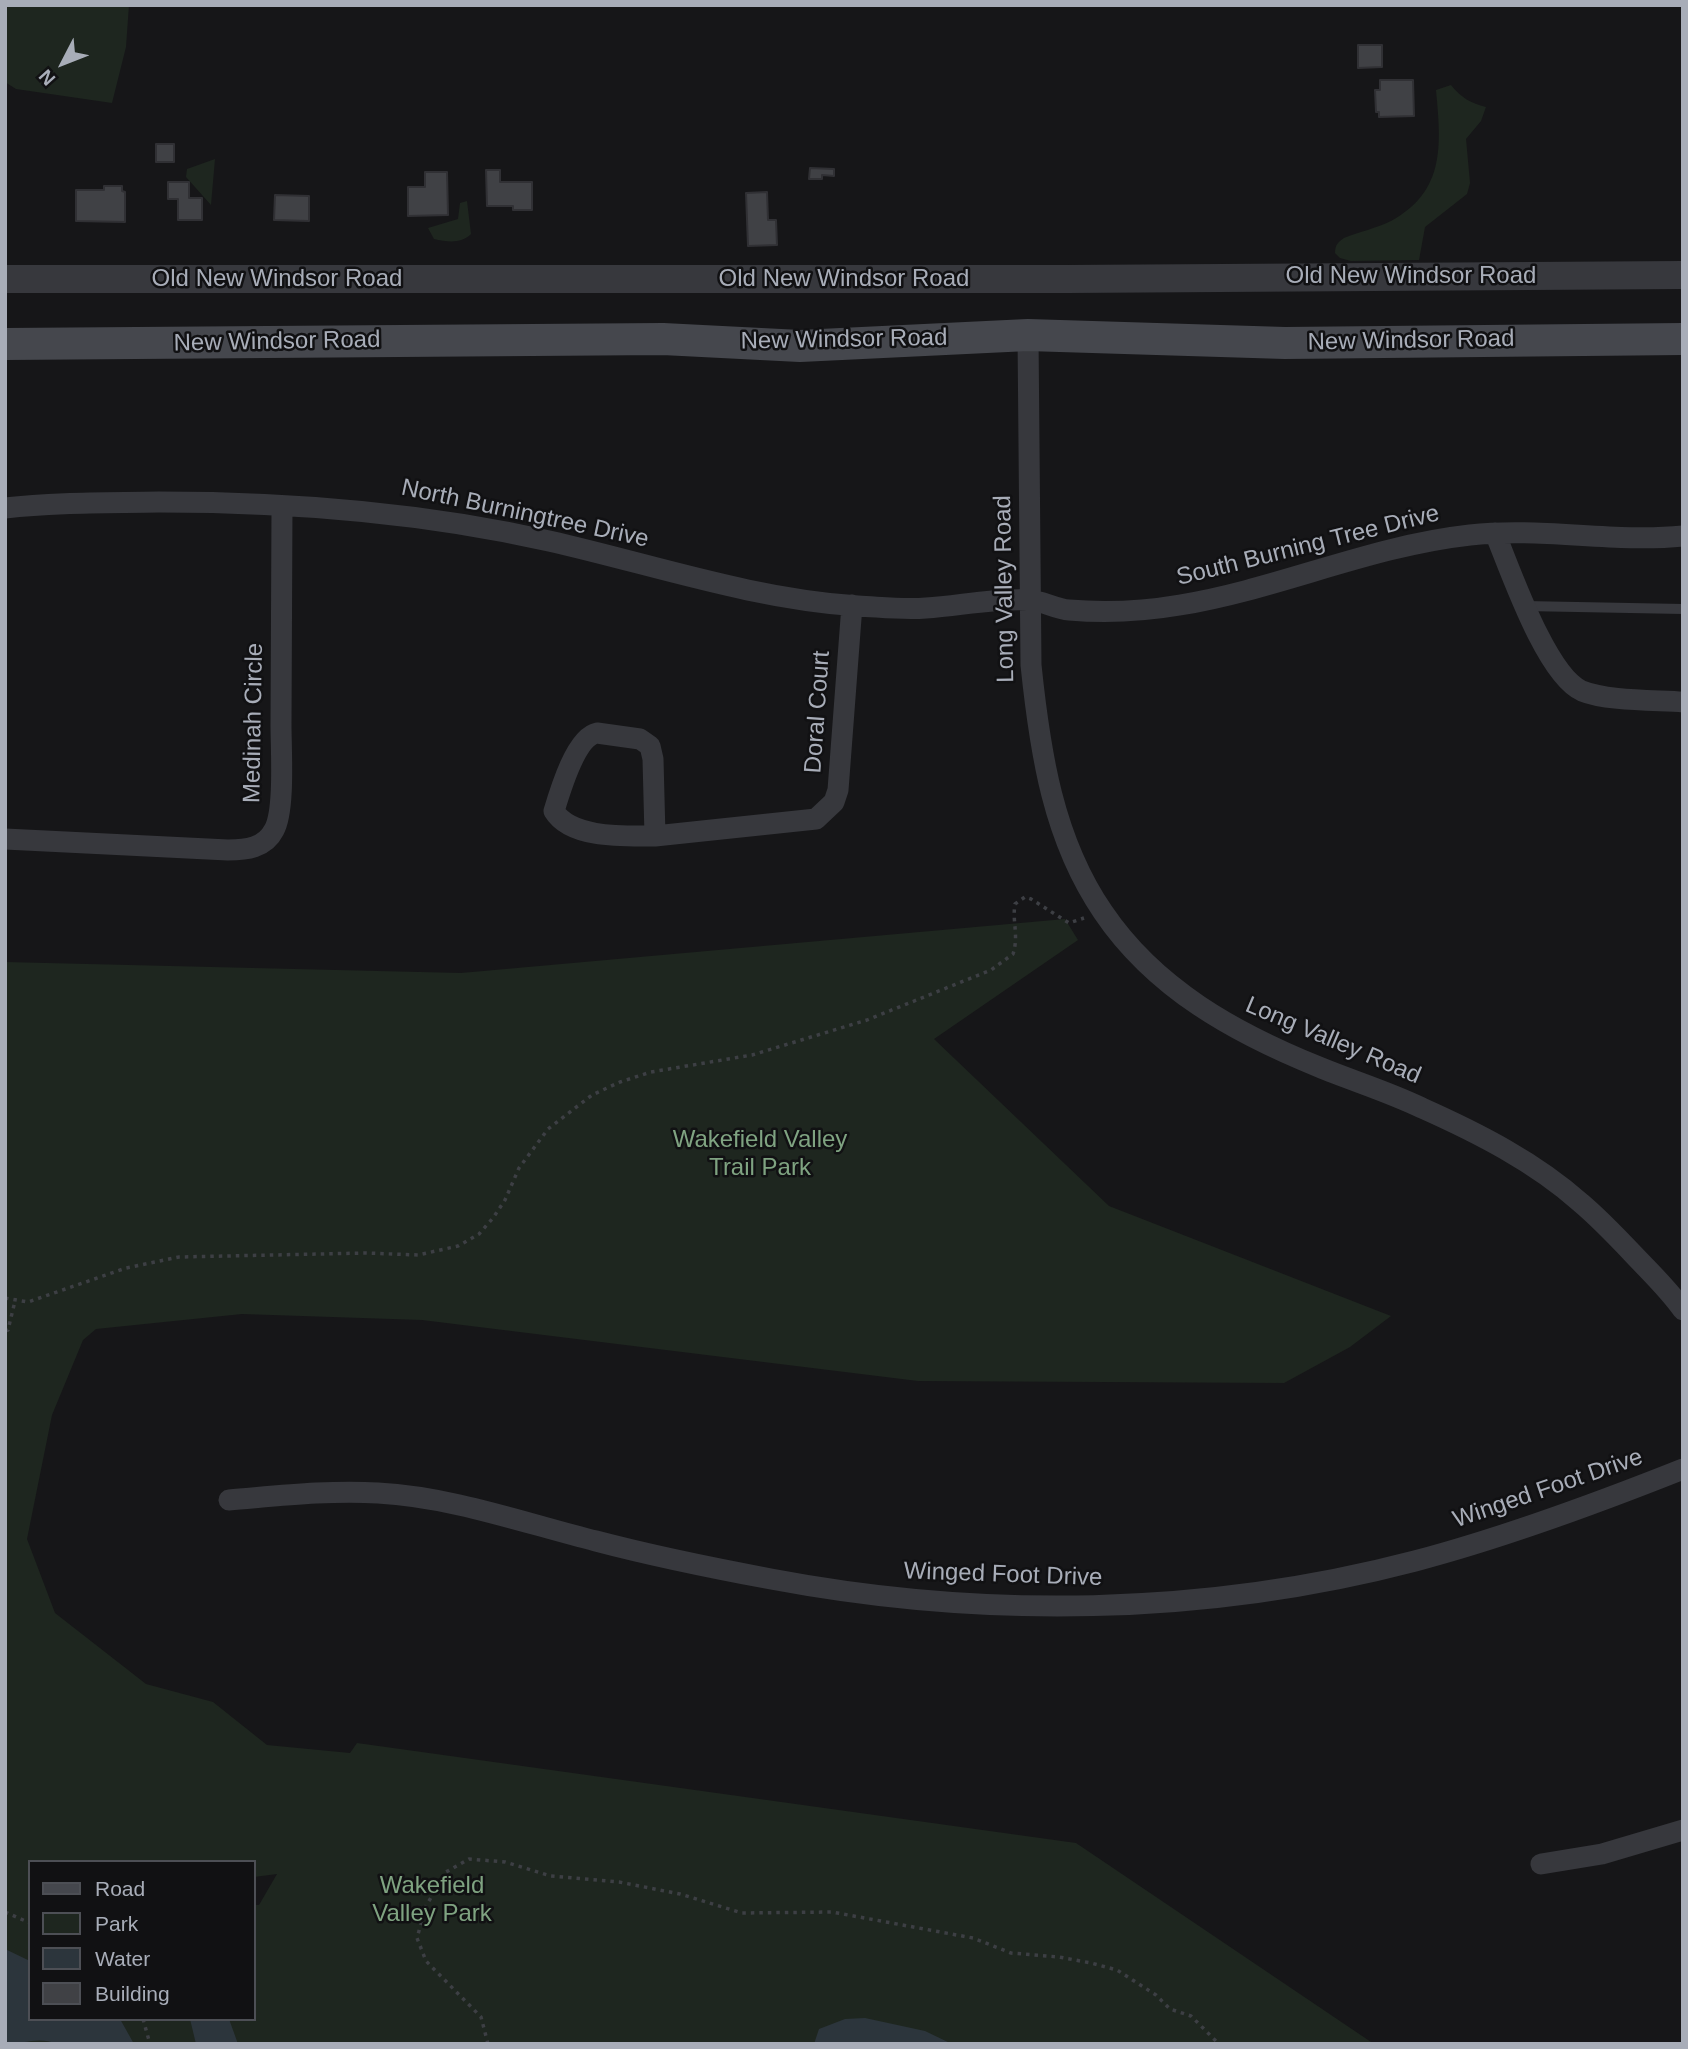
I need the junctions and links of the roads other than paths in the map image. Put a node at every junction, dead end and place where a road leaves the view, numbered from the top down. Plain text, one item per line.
1 (1683, 275) edge
2 (5, 279) edge
3 (1028, 335) junction
4 (1683, 340) edge
5 (5, 344) edge
6 (282, 506) junction
7 (5, 508) edge
8 (1495, 533) junction
9 (1683, 536) edge
10 (1031, 599) junction
11 (852, 605) junction
12 (1524, 606) junction
13 (1683, 609) edge
14 (1683, 702) edge
15 (655, 836) junction
16 (5, 839) edge
17 (1679, 1299) edge
18 (1683, 1469) edge
19 (229, 1500) dead end
20 (1683, 1830) edge
21 (1541, 1864) dead end

1 - 2 street, Old New Windsor Road
3 - 4 main road, New Windsor Road
3 - 5 main road, New Windsor Road
3 - 10 street, Long Valley Road
6 - 7 street, North Burningtree Drive
6 - 11 street, North Burningtree Drive
6 - 16 street, Medinah Circle
8 - 9 street, South Burning Tree Drive
8 - 10 street, South Burning Tree Drive
8 - 12 street
10 - 11 street, North Burningtree Drive
10 - 17 street, Long Valley Road
11 - 15 street, Doral Court
12 - 13 lane
12 - 14 street
15 - 15 street, Doral Court
18 - 19 street, Winged Foot Drive
20 - 21 street

